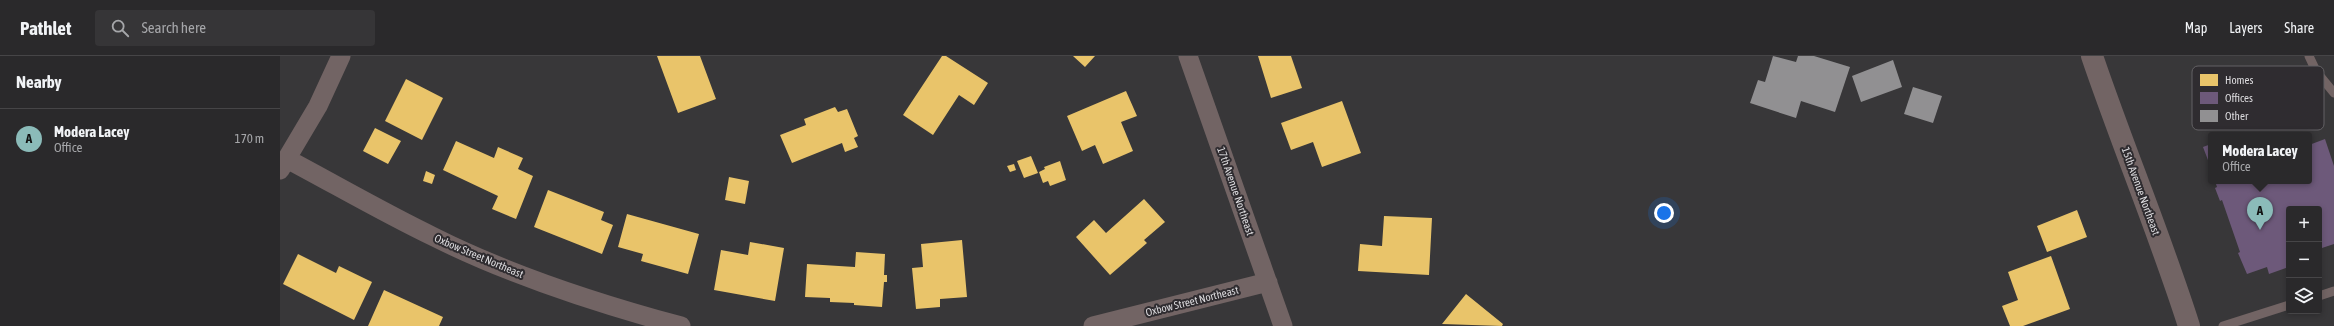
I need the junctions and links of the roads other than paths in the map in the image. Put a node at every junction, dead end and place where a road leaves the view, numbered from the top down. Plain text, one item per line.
1 (341, 56) edge
2 (1188, 56) edge
3 (2092, 56) edge
4 (2309, 56) edge
5 (2314, 66) edge
6 (2324, 81) edge
7 (2334, 93) edge
8 (284, 165) edge
9 (1268, 282) junction
10 (2334, 291) edge
11 (2322, 295) edge
12 (2286, 306) edge
13 (682, 326) edge
14 (1093, 326) edge
15 (1283, 326) edge
16 (2189, 326) edge
17 (2223, 326) edge

1 - 8 street
2 - 9 street, 17th Avenue Northeast
3 - 16 street, 15th Avenue Northeast
4 - 5 lane
6 - 7 lane
8 - 13 street, Oxbow Street Northeast
9 - 14 street, Oxbow Street Northeast
9 - 15 street, 17th Avenue Northeast
10 - 11 lane
12 - 17 lane

